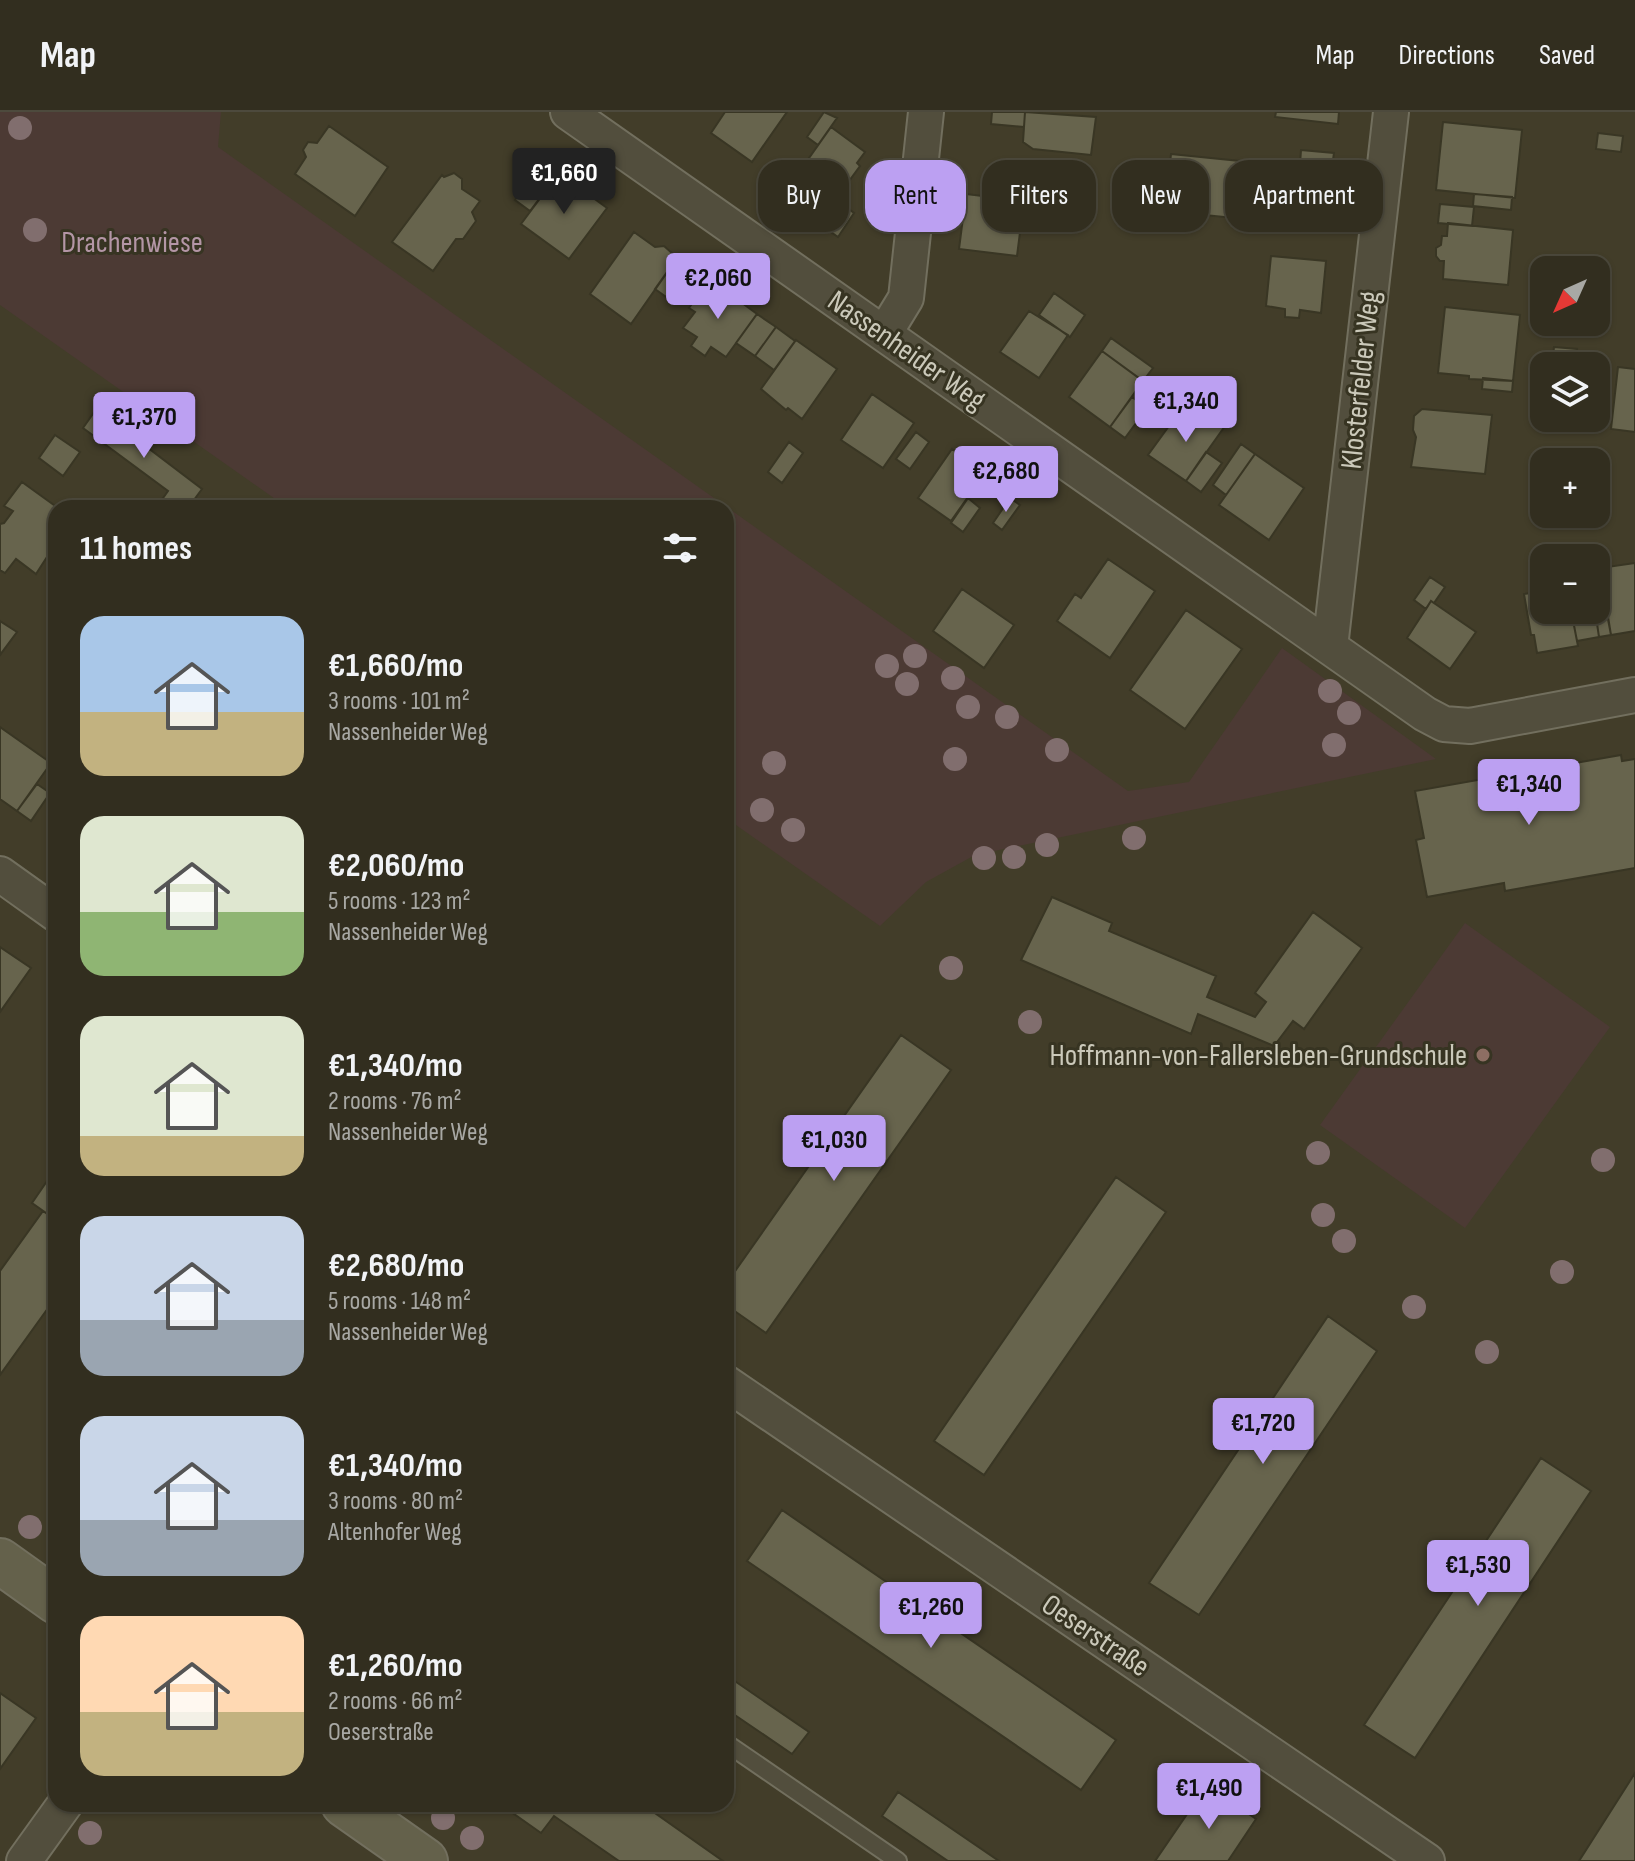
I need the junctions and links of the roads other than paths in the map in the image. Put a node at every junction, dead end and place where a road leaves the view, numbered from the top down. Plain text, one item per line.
1 (568, 112) edge
2 (926, 112) edge
3 (1391, 112) edge
4 (884, 334) junction
5 (1330, 647) junction
6 (1635, 695) edge
7 (0, 874) edge
8 (48, 908) edge
9 (734, 1388) edge
10 (0, 1561) edge
11 (48, 1595) edge
12 (734, 1748) edge
13 (59, 1812) edge
14 (355, 1812) edge
15 (24, 1861) edge
16 (425, 1861) edge
17 (898, 1861) edge
18 (1427, 1861) edge

1 - 4 street, Nassenheider Weg
2 - 4 street
3 - 5 street, Klosterfelder Weg
4 - 5 street, Nassenheider Weg
5 - 6 street, Nassenheider Weg
7 - 8 street
9 - 18 street, Oeserstraße
10 - 11 main road
12 - 17 lane
13 - 15 street
14 - 16 main road

